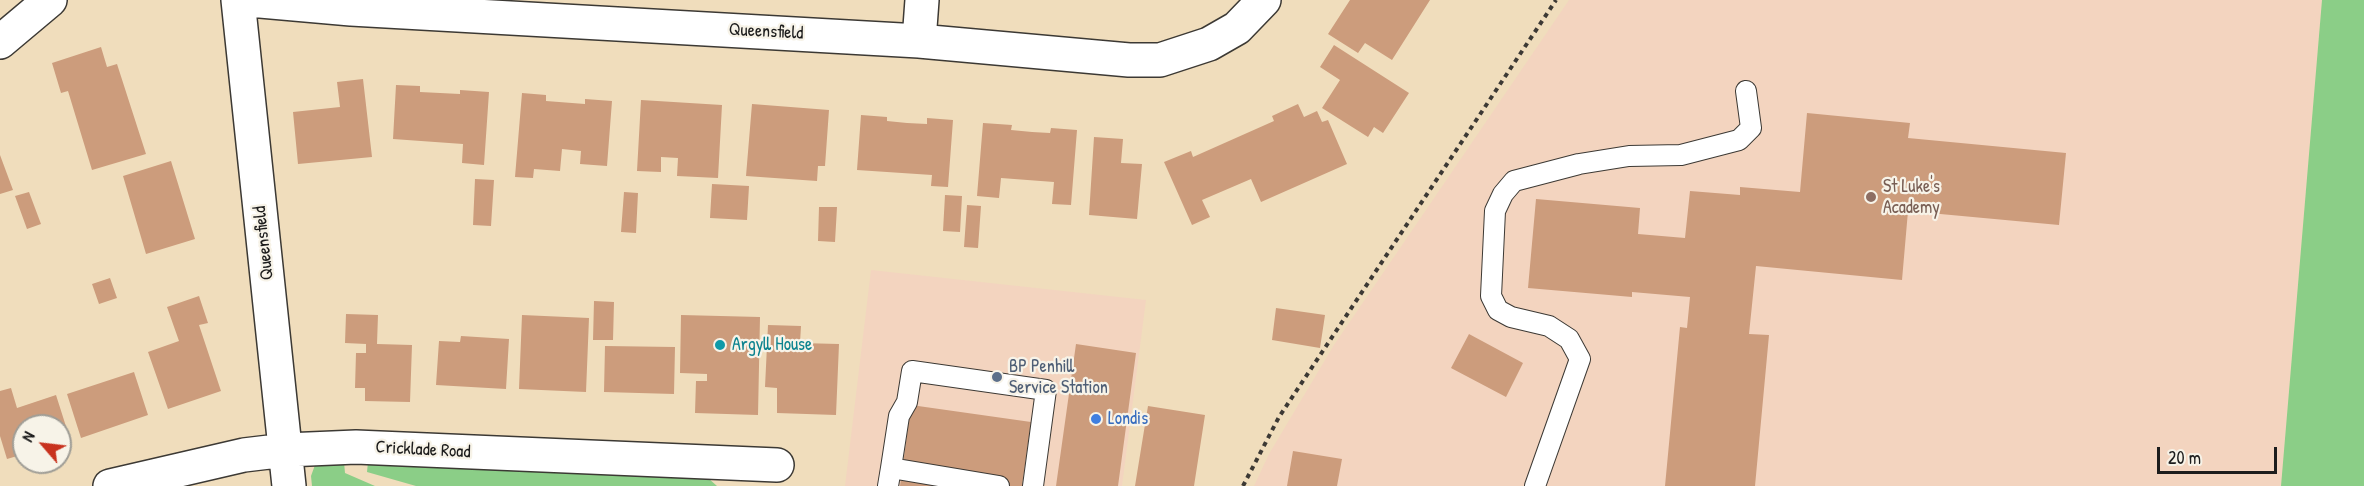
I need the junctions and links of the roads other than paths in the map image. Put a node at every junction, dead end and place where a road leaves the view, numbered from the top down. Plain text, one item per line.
1 (50, 0) edge
2 (238, 0) edge
3 (249, 0) edge
4 (922, 0) edge
5 (1264, 0) edge
6 (505, 9) edge
7 (919, 41) junction
8 (0, 42) edge
9 (1746, 91) dead end
10 (286, 450) junction
11 (777, 465) dead end
12 (740, 475) edge
13 (890, 477) edge
14 (110, 486) edge
15 (289, 486) edge
16 (999, 486) edge
17 (1033, 486) edge
18 (1535, 486) edge

1 - 8 street
2 - 10 street, Queensfield
3 - 6 street, Queensfield
4 - 7 street
5 - 7 street, Queensfield
6 - 7 street, Queensfield
9 - 18 lane
10 - 12 street, Cricklade Road
10 - 14 street, Cricklade Road
10 - 15 street, Queensfield
11 - 12 street, Cricklade Road
13 - 16 lane
13 - 17 lane

